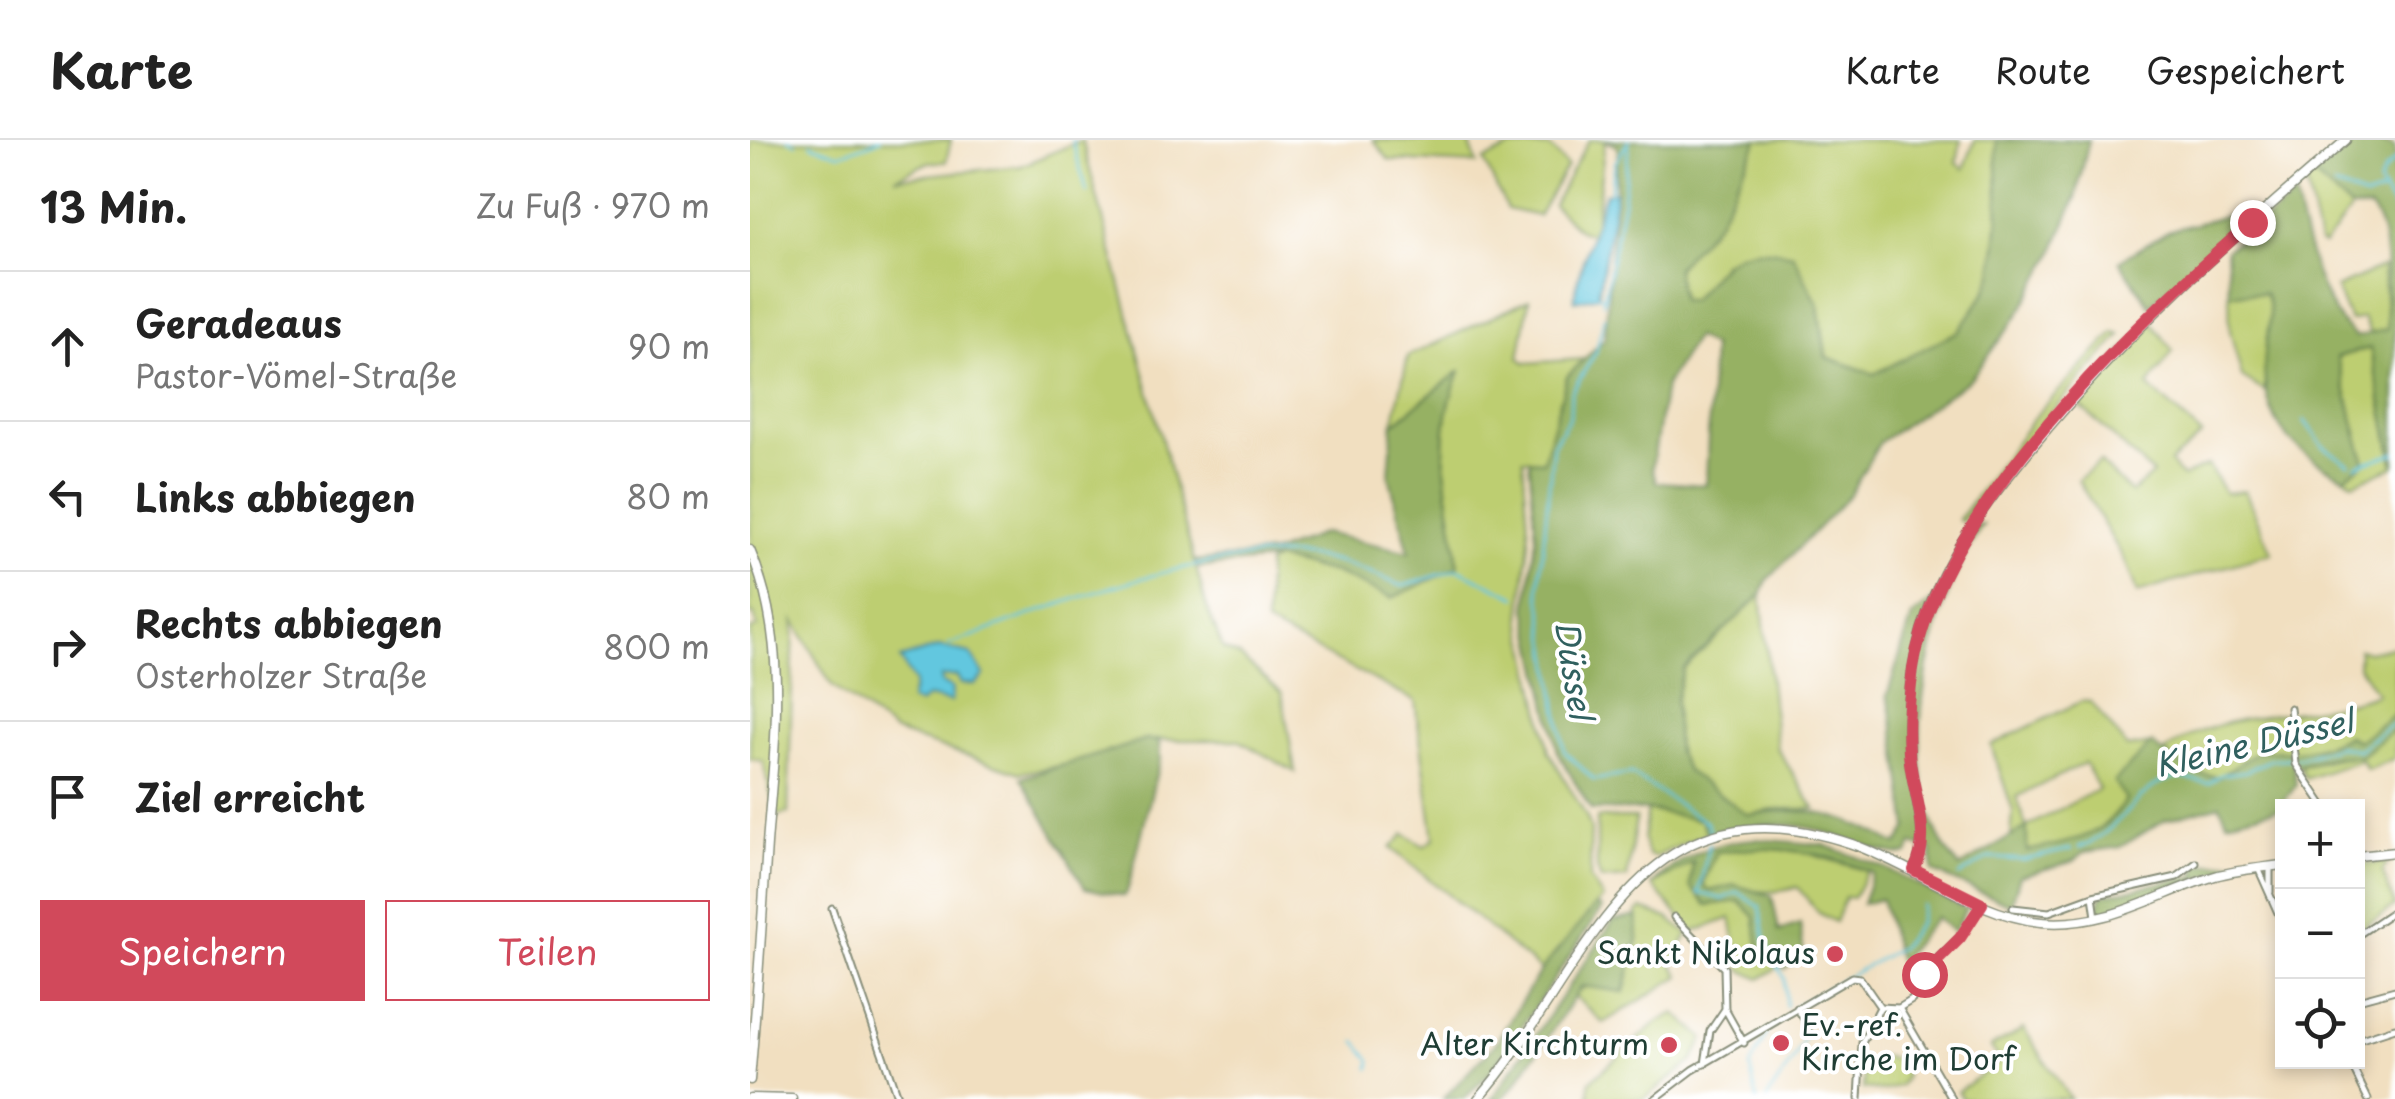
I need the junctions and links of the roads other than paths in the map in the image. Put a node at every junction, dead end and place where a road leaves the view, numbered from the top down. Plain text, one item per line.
1 (2346, 140) edge
2 (750, 550) edge
3 (2290, 708) dead end
4 (2319, 799) edge
5 (2395, 852) edge
6 (2365, 855) edge
7 (2196, 863) dead end
8 (2270, 866) junction
9 (2275, 866) edge
10 (2258, 868) junction
11 (1914, 870) junction
12 (2093, 896) junction
13 (2269, 896) junction
14 (1982, 904) junction
15 (832, 908) dead end
16 (2013, 908) dead end
17 (2275, 908) edge
18 (2395, 910) edge
19 (1674, 917) dead end
20 (2096, 919) junction
21 (2365, 929) edge
22 (2393, 992) edge
23 (2365, 998) edge
24 (1880, 1007) junction
25 (1797, 1008) junction
26 (1898, 1008) junction
27 (1725, 1009) junction
28 (1809, 1027) dead end
29 (2395, 1028) edge
30 (2365, 1038) edge
31 (1744, 1044) junction
32 (1705, 1064) junction
33 (2353, 1069) edge
34 (750, 1080) edge
35 (750, 1098) edge
36 (792, 1099) edge
37 (898, 1099) edge
38 (1478, 1099) edge
39 (1654, 1099) edge
40 (1859, 1099) edge
41 (1952, 1099) edge
42 (2368, 1099) edge

1 - 11 main road
2 - 34 main road
3 - 4 street
5 - 6 main road
7 - 12 street
8 - 9 main road
8 - 10 main road
8 - 13 street
10 - 13 street
10 - 20 main road
11 - 14 main road
11 - 38 main road
12 - 16 street
12 - 20 street
13 - 17 street
14 - 20 main road
14 - 26 street
15 - 37 street
18 - 21 street
19 - 27 street
22 - 23 street
24 - 25 street
24 - 26 street
24 - 40 street
25 - 28 street
25 - 31 street
26 - 41 street
27 - 31 street
27 - 32 street
29 - 30 street
31 - 32 street
32 - 39 street
33 - 42 street
35 - 36 main road

